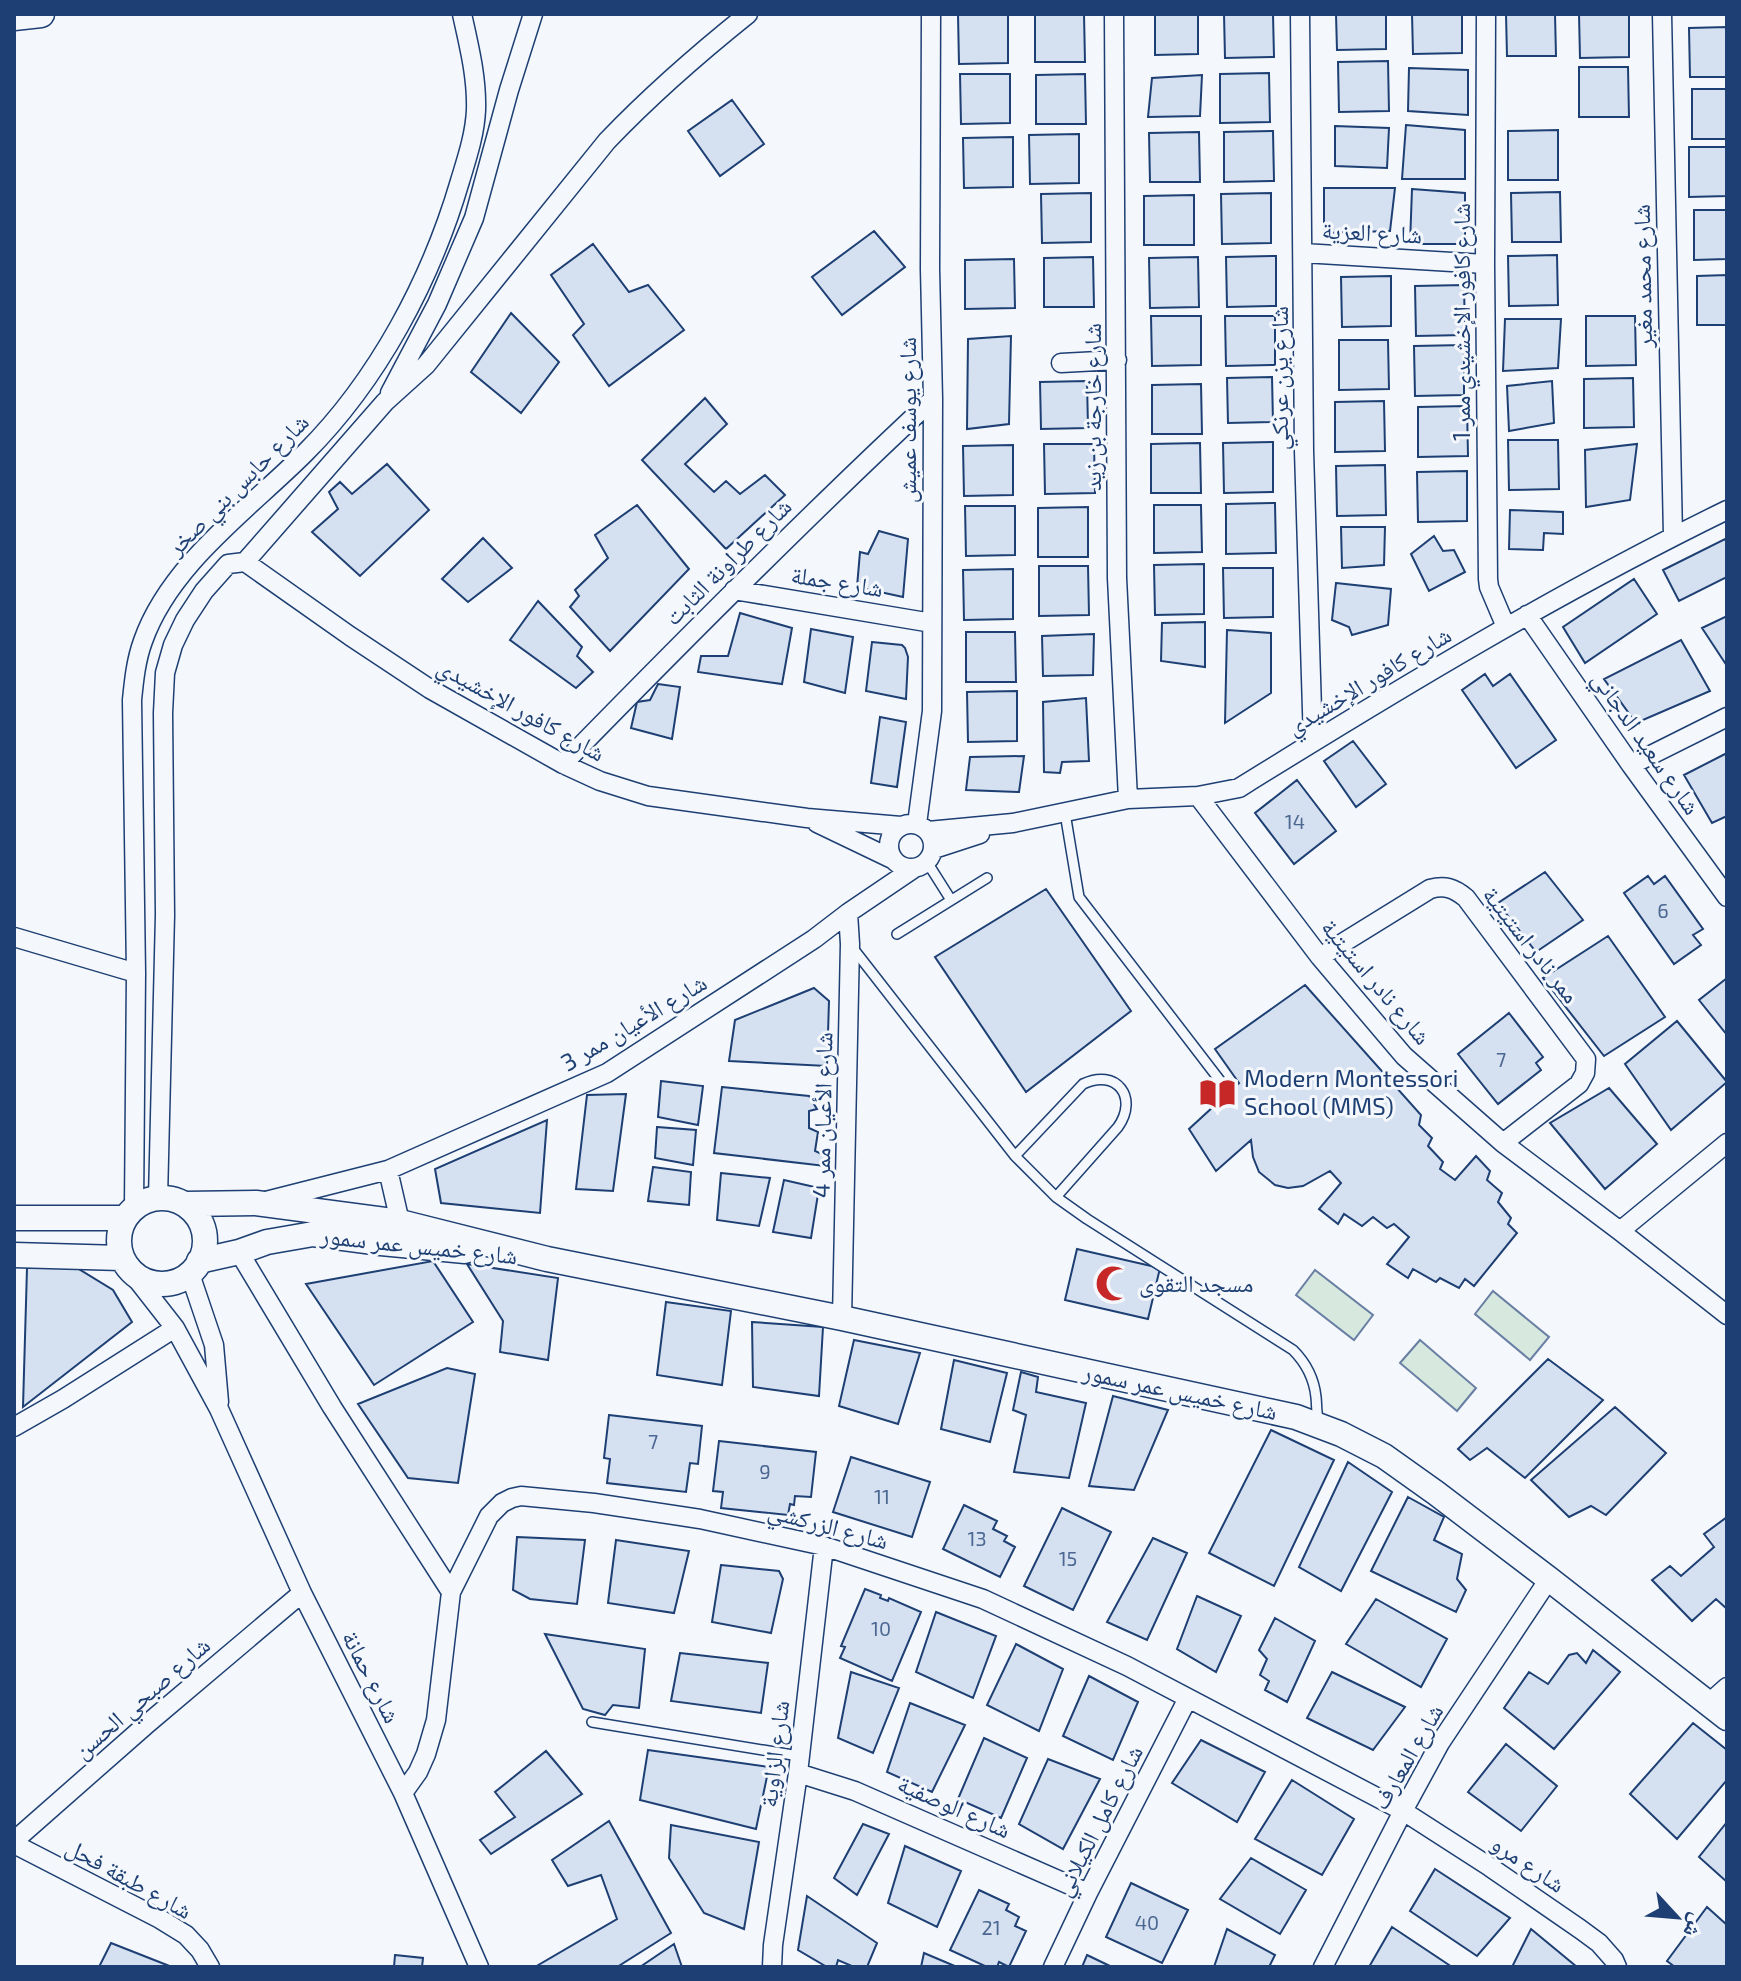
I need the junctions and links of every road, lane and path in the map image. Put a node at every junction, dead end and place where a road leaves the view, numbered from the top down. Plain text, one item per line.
1 (41, 14) edge
2 (462, 14) edge
3 (533, 14) edge
4 (748, 14) edge
5 (931, 14) edge
6 (1114, 14) edge
7 (1300, 14) edge
8 (1486, 14) edge
9 (1662, 14) edge
10 (14, 17) edge
11 (1303, 253) junction
12 (1485, 264) junction
13 (1117, 360) junction
14 (1061, 363) dead end
15 (933, 399) junction
16 (385, 402) junction
17 (1727, 510) edge
18 (1673, 536) junction
19 (245, 562) junction
20 (734, 590) junction
21 (1527, 615) junction
22 (932, 623) junction
23 (1506, 627) junction
24 (1727, 717) edge
25 (1313, 742) junction
26 (563, 764) junction
27 (1631, 765) junction
28 (1198, 796) junction
29 (1128, 799) junction
30 (1065, 813) junction
31 (807, 818) junction
32 (1013, 823) junction
33 (915, 827) junction
34 (893, 860) junction
35 (925, 860) junction
36 (987, 878) dead end
37 (1727, 897) edge
38 (951, 900) junction
39 (848, 913) junction
40 (897, 934) dead end
41 (14, 937) edge
42 (850, 944) junction
43 (1320, 957) junction
44 (136, 973) junction
45 (1228, 1091) dead end
46 (1503, 1143) junction
47 (1727, 1143) edge
48 (1015, 1156) junction
49 (388, 1170) junction
50 (1056, 1197) junction
51 (158, 1198) junction
52 (256, 1203) junction
53 (186, 1204) junction
54 (129, 1213) junction
55 (14, 1218) edge
56 (400, 1222) junction
57 (1620, 1231) junction
58 (239, 1252) junction
59 (14, 1255) edge
60 (547, 1259) junction
61 (126, 1265) junction
62 (194, 1268) junction
63 (1727, 1315) edge
64 (842, 1318) junction
65 (175, 1328) junction
66 (219, 1409) junction
67 (1321, 1426) junction
68 (14, 1427) edge
69 (824, 1546) junction
70 (1549, 1579) junction
71 (451, 1592) junction
72 (302, 1593) junction
73 (1188, 1698) junction
74 (1721, 1703) edge
75 (592, 1722) dead end
76 (798, 1765) junction
77 (403, 1793) junction
78 (1403, 1811) junction
79 (14, 1842) edge
80 (1088, 1893) junction
81 (470, 1948) junction
82 (210, 1967) edge
83 (472, 1967) edge
84 (479, 1967) edge
85 (772, 1967) edge
86 (1053, 1967) edge
87 (1323, 1967) edge
88 (1617, 1967) edge

1 - 10 main road
2 - 44 street, شارع حابس بني صخر
3 - 16 street, شارع حابس بني صخر
4 - 16 street, شارع حابس بني صخر
5 - 15 street, شارع يوسف عميش
6 - 13 street, شارع خارجة بن زيد
7 - 11 street, شارع يزن عرنكي
8 - 12 street, شارع كافور الإخشيدي ممر 1
9 - 18 street, شارع محمد مغير
11 - 12 street, شارع العزية
11 - 25 street, شارع يزن عرنكي
12 - 23 street, شارع كافور الإخشيدي ممر 1
13 - 14 street
13 - 29 street, شارع خارجة بن زيد
15 - 20 street, شارع طراونة الثابت
15 - 22 street, شارع يوسف عميش
16 - 19 street, شارع حابس بني صخر
17 - 18 street, شارع كافور الإخشيدي
18 - 21 street, شارع كافور الإخشيدي
19 - 26 street, شارع كافور الإخشيدي
19 - 51 street, شارع حابس بني صخر
20 - 22 street, شارع جملة
20 - 26 street, شارع طراونة الثابت
21 - 23 street, شارع كافور الإخشيدي
21 - 27 street, شارع سعيد الدجاني
22 - 33 street, شارع يوسف عميش
23 - 25 street, شارع كافور الإخشيدي
24 - 27 street
25 - 28 street, شارع كافور الإخشيدي
26 - 31 street, شارع كافور الإخشيدي
27 - 37 street, شارع سعيد الدجاني
28 - 29 street, شارع كافور الإخشيدي
28 - 43 street, شارع نادر استيتية
29 - 30 street, شارع كافور الإخشيدي
30 - 32 street, شارع كافور الإخشيدي
30 - 45 lane
31 - 33 street, شارع كافور الإخشيدي
31 - 34 street, شارع كافور الإخشيدي
32 - 33 street, شارع كافور الإخشيدي
32 - 35 street, شارع كافور الإخشيدي
33 - 34 street
33 - 35 street
34 - 35 street
34 - 39 street, شارع الأعيان ممر 3
35 - 38 lane
35 - 39 street, شارع الأعيان ممر 3
36 - 38 lane
38 - 40 lane
39 - 42 street, شارع الأعيان ممر 4
39 - 49 street, شارع الأعيان ممر 3
41 - 44 street
42 - 48 lane
42 - 64 street, شارع الأعيان ممر 4
43 - 46 street, شارع نادر استيتية
43 - 46 street, ممر نادر استيتية
44 - 54 street, شارع حابس بني صخر
46 - 57 street, شارع نادر استيتية
47 - 57 street
48 - 50 lane
48 - 50 lane
49 - 52 street, شارع الأعيان ممر 3
49 - 56 street
50 - 67 lane
51 - 53 street
51 - 54 street
52 - 53 street, شارع خميس عمر سمور
52 - 56 street, شارع خميس عمر سمور
53 - 62 street
54 - 55 street
54 - 61 street
56 - 60 street, شارع خميس عمر سمور
57 - 63 street, شارع نادر استيتية
58 - 60 street, شارع خميس عمر سمور
58 - 62 street, شارع خميس عمر سمور
58 - 71 street
59 - 61 street
60 - 64 street, شارع خميس عمر سمور
61 - 62 street
61 - 65 street, شارع حمانة
62 - 66 street, شارع حمانة
64 - 67 street, شارع خميس عمر سمور
65 - 66 street, شارع حمانة
65 - 68 street
66 - 72 street, شارع حمانة
67 - 70 street, شارع خميس عمر سمور
69 - 71 street, شارع الزركشي
69 - 73 street, شارع الزركشي
69 - 76 street, شارع الزاوية
70 - 74 street, شارع خميس عمر سمور
70 - 78 street, شارع المعارف
71 - 77 street, شارع الزركشي
72 - 77 street, شارع حمانة
72 - 79 street, شارع صبحي الحسن
73 - 78 street, شارع الزركشي
73 - 80 street, شارع كامل الكيلاني
75 - 76 lane
76 - 80 street, شارع الوصفية
76 - 85 street, شارع الزاوية
77 - 81 street, شارع حمانة
78 - 87 street, شارع المعارف
78 - 88 street, شارع مرو
79 - 82 street, شارع طبقة فحل
80 - 86 street, شارع كامل الكيلاني
81 - 83 street
81 - 84 street, شارع حمانة

